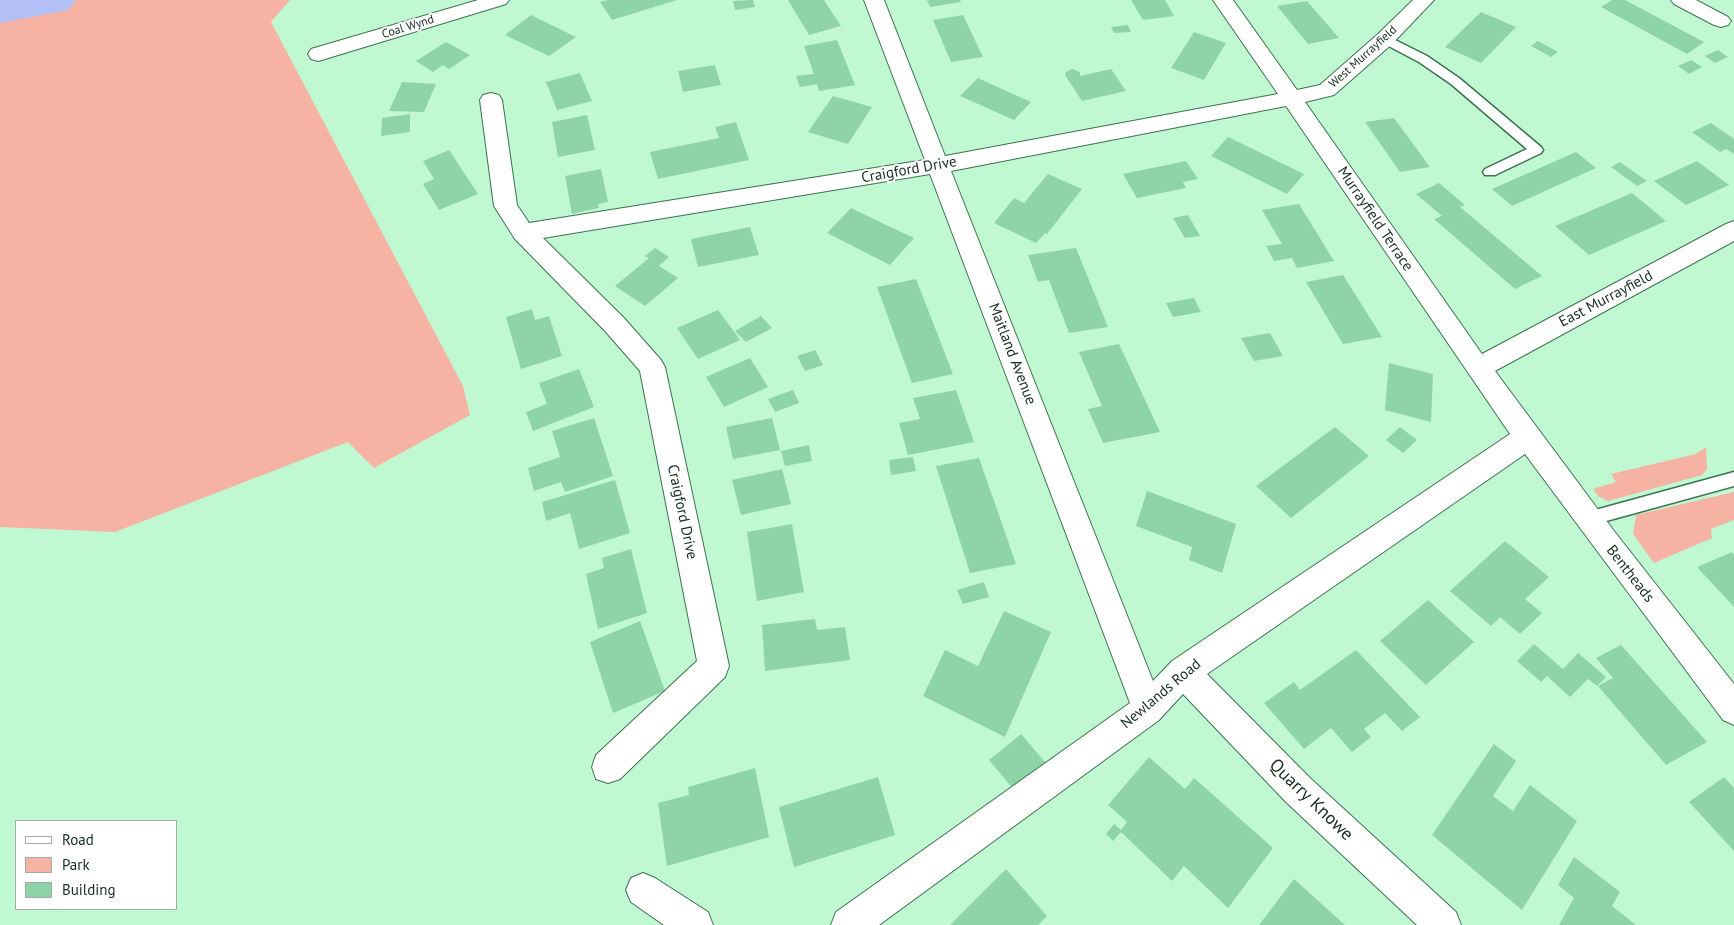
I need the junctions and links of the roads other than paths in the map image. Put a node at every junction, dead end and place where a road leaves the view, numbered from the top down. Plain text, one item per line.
1 (499, 0) edge
2 (874, 0) edge
3 (1223, 0) edge
4 (1424, 0) edge
5 (1681, 0) edge
6 (1721, 20) dead end
7 (1385, 39) junction
8 (318, 54) dead end
9 (1293, 98) junction
10 (491, 100) dead end
11 (940, 166) junction
12 (1490, 172) dead end
13 (1734, 230) edge
14 (523, 233) junction
15 (1478, 368) junction
16 (1528, 437) junction
17 (1734, 479) edge
18 (1588, 520) junction
19 (1183, 672) junction
20 (1148, 709) junction
21 (1734, 709) edge
22 (608, 767) dead end
23 (643, 890) dead end
24 (694, 925) edge
25 (849, 925) edge
26 (1443, 925) edge

1 - 8 street, Coal Wynd
2 - 11 street, Maitland Avenue
3 - 9 street, Murrayfield Terrace
4 - 7 street, West Murrayfield
5 - 6 street
7 - 9 street, West Murrayfield
7 - 12 lane
9 - 11 street, Craigford Drive
9 - 15 street, Murrayfield Terrace
10 - 14 street, Craigford Drive
11 - 14 street, Craigford Drive
11 - 20 street, Maitland Avenue
13 - 15 street, East Murrayfield
14 - 22 street, Craigford Drive
15 - 16 street, Murrayfield Terrace
16 - 18 street, Bentheads
16 - 19 street, Newlands Road
17 - 18 lane
18 - 21 street, Bentheads
19 - 20 street, Newlands Road
19 - 26 street, Quarry Knowe
20 - 25 street, Newlands Road
23 - 24 street

